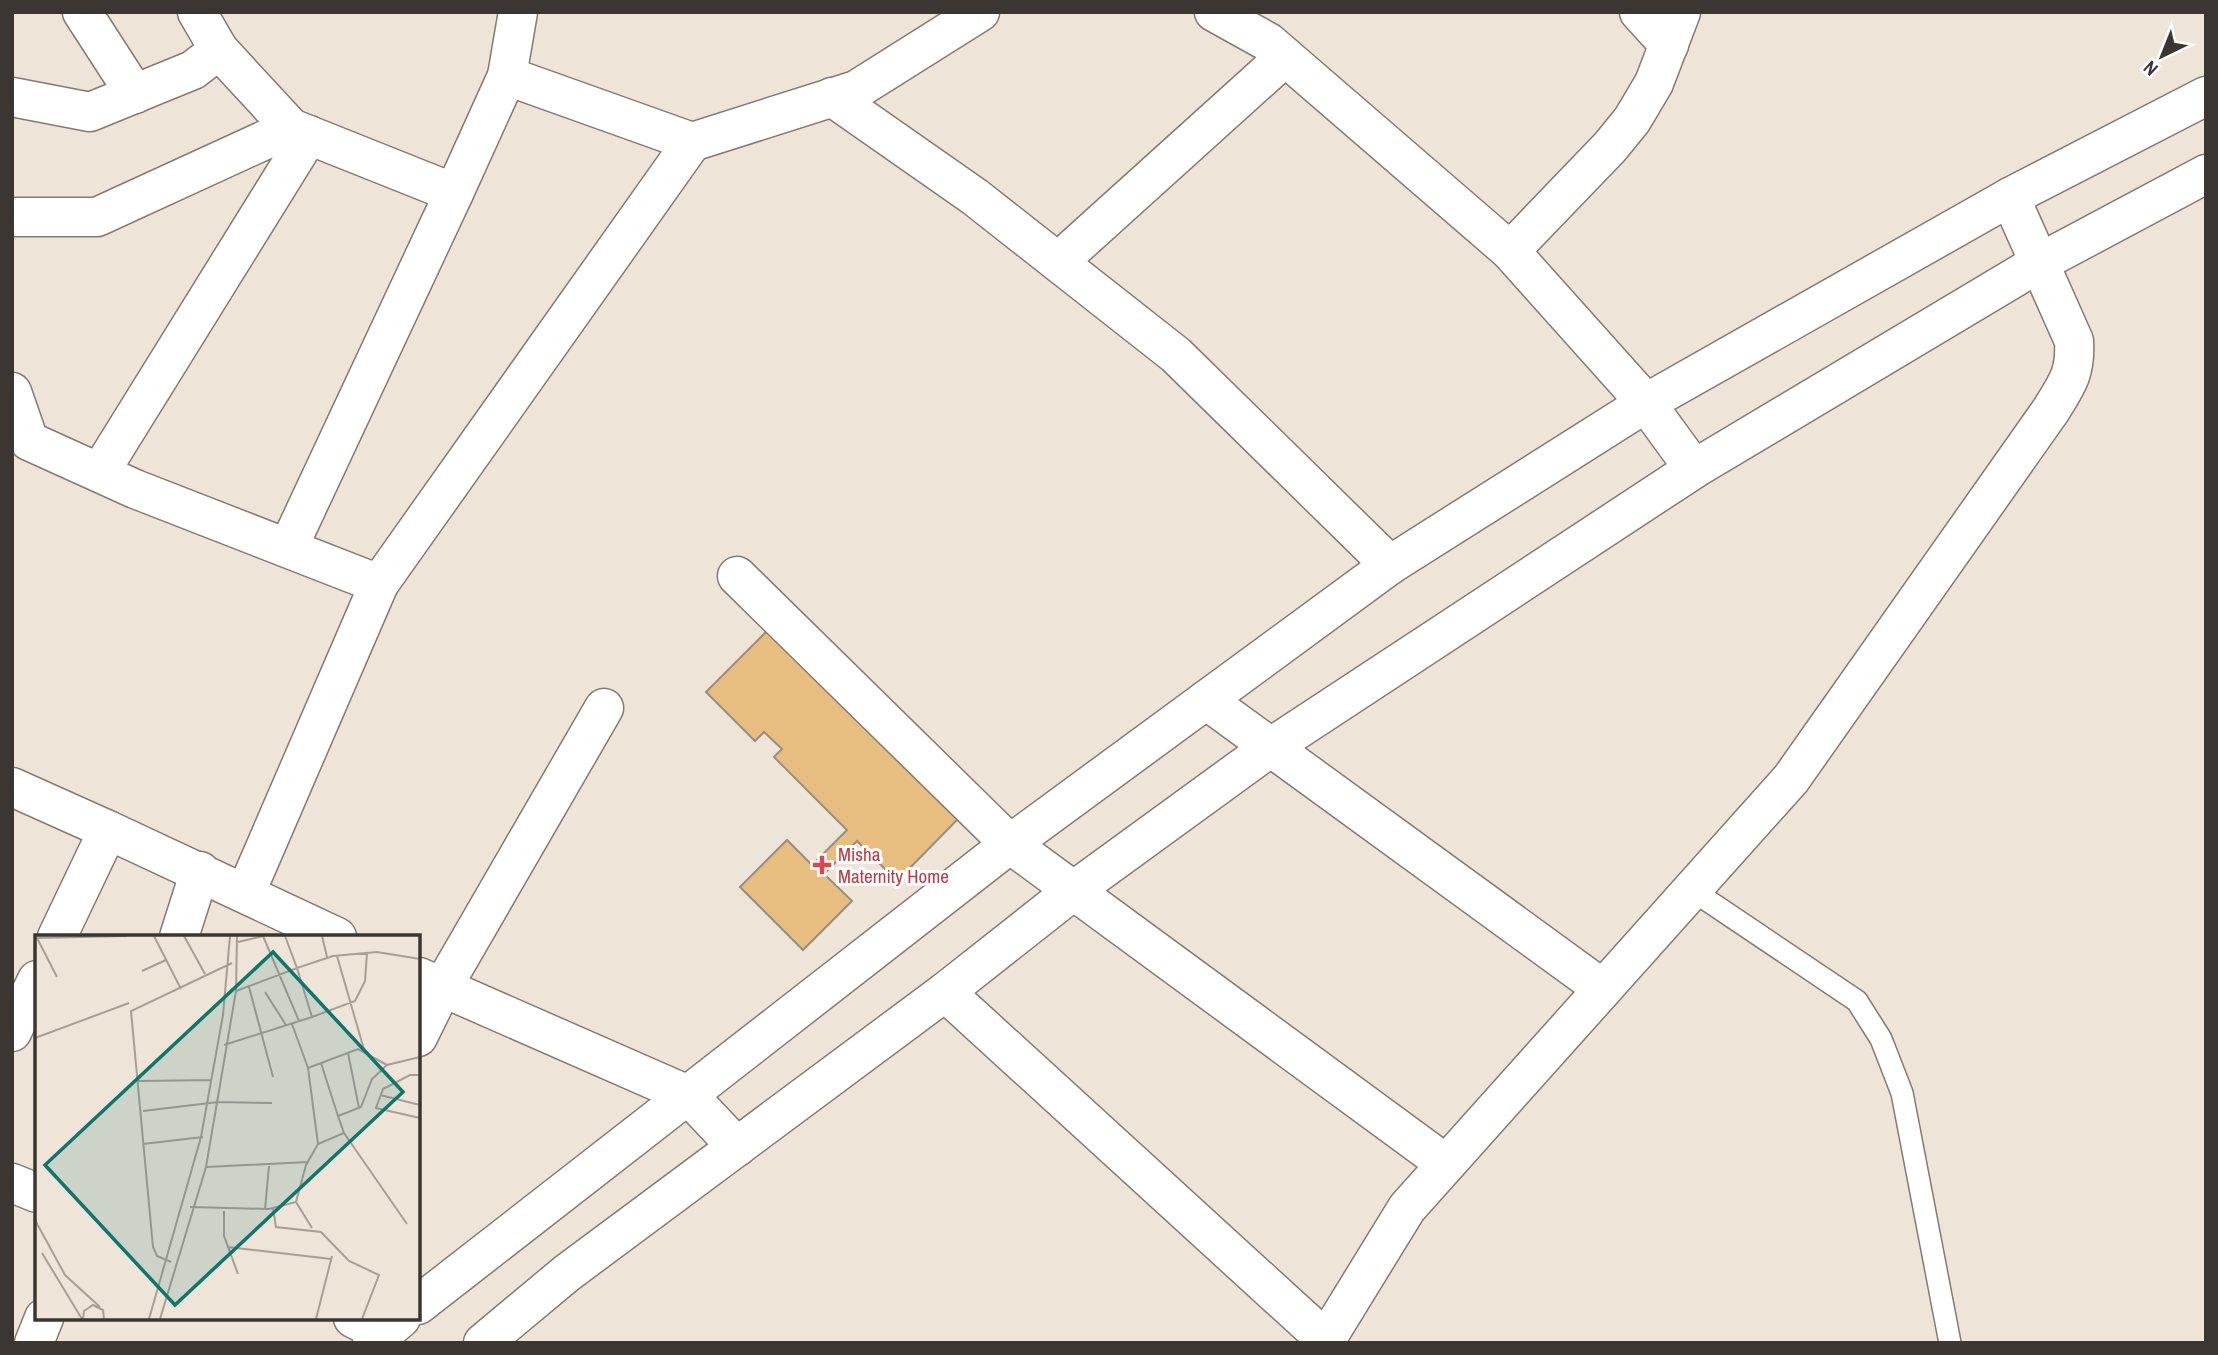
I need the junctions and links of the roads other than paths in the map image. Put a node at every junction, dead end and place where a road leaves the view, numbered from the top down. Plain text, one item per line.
1 (82, 12) edge
2 (197, 12) edge
3 (518, 12) edge
4 (980, 12) edge
5 (1639, 12) edge
6 (1234, 17) edge
7 (1675, 29) edge
8 (219, 50) junction
9 (1285, 57) junction
10 (507, 76) junction
11 (135, 94) junction
12 (2206, 96) edge
13 (12, 97) edge
14 (832, 97) junction
15 (300, 132) junction
16 (692, 142) junction
17 (2206, 174) edge
18 (454, 192) junction
19 (2010, 197) junction
20 (12, 217) edge
21 (1510, 251) junction
22 (1058, 262) junction
23 (2039, 263) junction
24 (12, 392) edge
25 (1646, 403) junction
26 (1694, 469) junction
27 (100, 472) junction
28 (288, 548) junction
29 (1390, 565) junction
30 (737, 576) dead end
31 (379, 584) junction
32 (1206, 700) junction
33 (604, 708) dead end
34 (1271, 747) junction
35 (12, 787) edge
36 (108, 830) junction
37 (1010, 844) junction
38 (200, 871) junction
39 (1692, 890) junction
40 (1073, 891) junction
41 (246, 892) junction
42 (282, 925) edge
43 (58, 935) edge
44 (180, 935) edge
45 (328, 935) edge
46 (430, 982) edge
47 (35, 984) edge
48 (1603, 989) junction
49 (945, 992) junction
50 (420, 1028) edge
51 (12, 1032) edge
52 (688, 1095) junction
53 (737, 1146) junction
54 (1446, 1164) junction
55 (12, 1183) edge
56 (35, 1192) edge
57 (420, 1303) edge
58 (43, 1320) edge
59 (1325, 1341) edge
60 (34, 1343) edge
61 (483, 1343) edge
62 (1950, 1343) edge

1 - 11 street
2 - 8 street
3 - 10 street
4 - 14 street
5 - 7 street
6 - 9 street
7 - 21 street
8 - 11 street
8 - 15 street
9 - 21 street
9 - 22 street
10 - 16 street
10 - 18 street
11 - 13 street
12 - 19 street
14 - 16 street
14 - 22 street
15 - 18 street
15 - 20 street
15 - 27 street
16 - 31 street
17 - 23 street
18 - 28 street
19 - 23 street
19 - 25 street
21 - 25 street
22 - 29 street
23 - 26 street
23 - 39 street
24 - 27 street
25 - 26 street
25 - 29 street
26 - 34 street
27 - 28 street
28 - 31 street
29 - 32 street
30 - 37 street
31 - 41 street
32 - 34 street
32 - 37 street
33 - 46 street
34 - 40 street
34 - 48 street
35 - 36 street
36 - 38 street
36 - 43 street
37 - 40 street
37 - 52 street
38 - 41 street
38 - 44 street
39 - 48 street
39 - 62 lane
40 - 49 street
40 - 54 street
41 - 42 street
42 - 45 street
46 - 50 street
46 - 52 street
47 - 51 street
48 - 54 street
49 - 53 street
49 - 59 street
52 - 53 street
52 - 57 street
53 - 61 street
54 - 59 street
55 - 56 street
58 - 60 street

